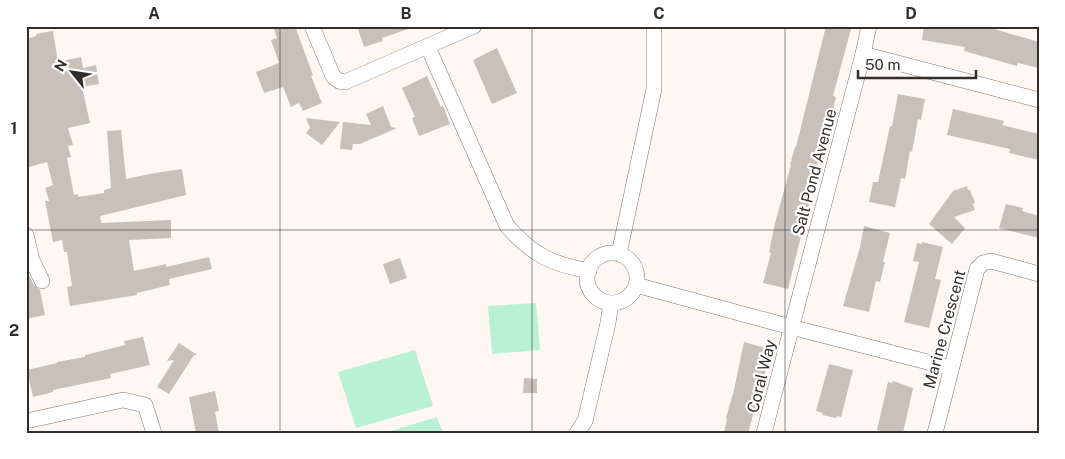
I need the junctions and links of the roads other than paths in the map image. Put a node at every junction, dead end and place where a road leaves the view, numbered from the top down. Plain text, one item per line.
1 (312, 26) edge
2 (474, 26) edge
3 (654, 26) edge
4 (869, 26) edge
5 (428, 47) junction
6 (863, 54) junction
7 (1039, 100) edge
8 (26, 235) edge
9 (619, 254) junction
10 (589, 271) junction
11 (1039, 274) edge
12 (42, 281) dead end
13 (636, 285) junction
14 (611, 303) junction
15 (791, 327) junction
16 (952, 368) junction
17 (26, 421) edge
18 (154, 433) edge
19 (578, 433) edge
20 (764, 433) edge
21 (935, 433) edge

1 - 5 street
2 - 5 street
3 - 9 street
4 - 6 street, Salt Pond Avenue
5 - 10 street
6 - 7 street
6 - 15 street, Salt Pond Avenue
8 - 12 street
9 - 10 street
9 - 13 street
10 - 14 street
11 - 16 street, Marine Crescent
13 - 14 street
13 - 15 street
14 - 19 street
15 - 16 street
15 - 20 street, Coral Way
16 - 21 street, Marine Crescent
17 - 18 street

